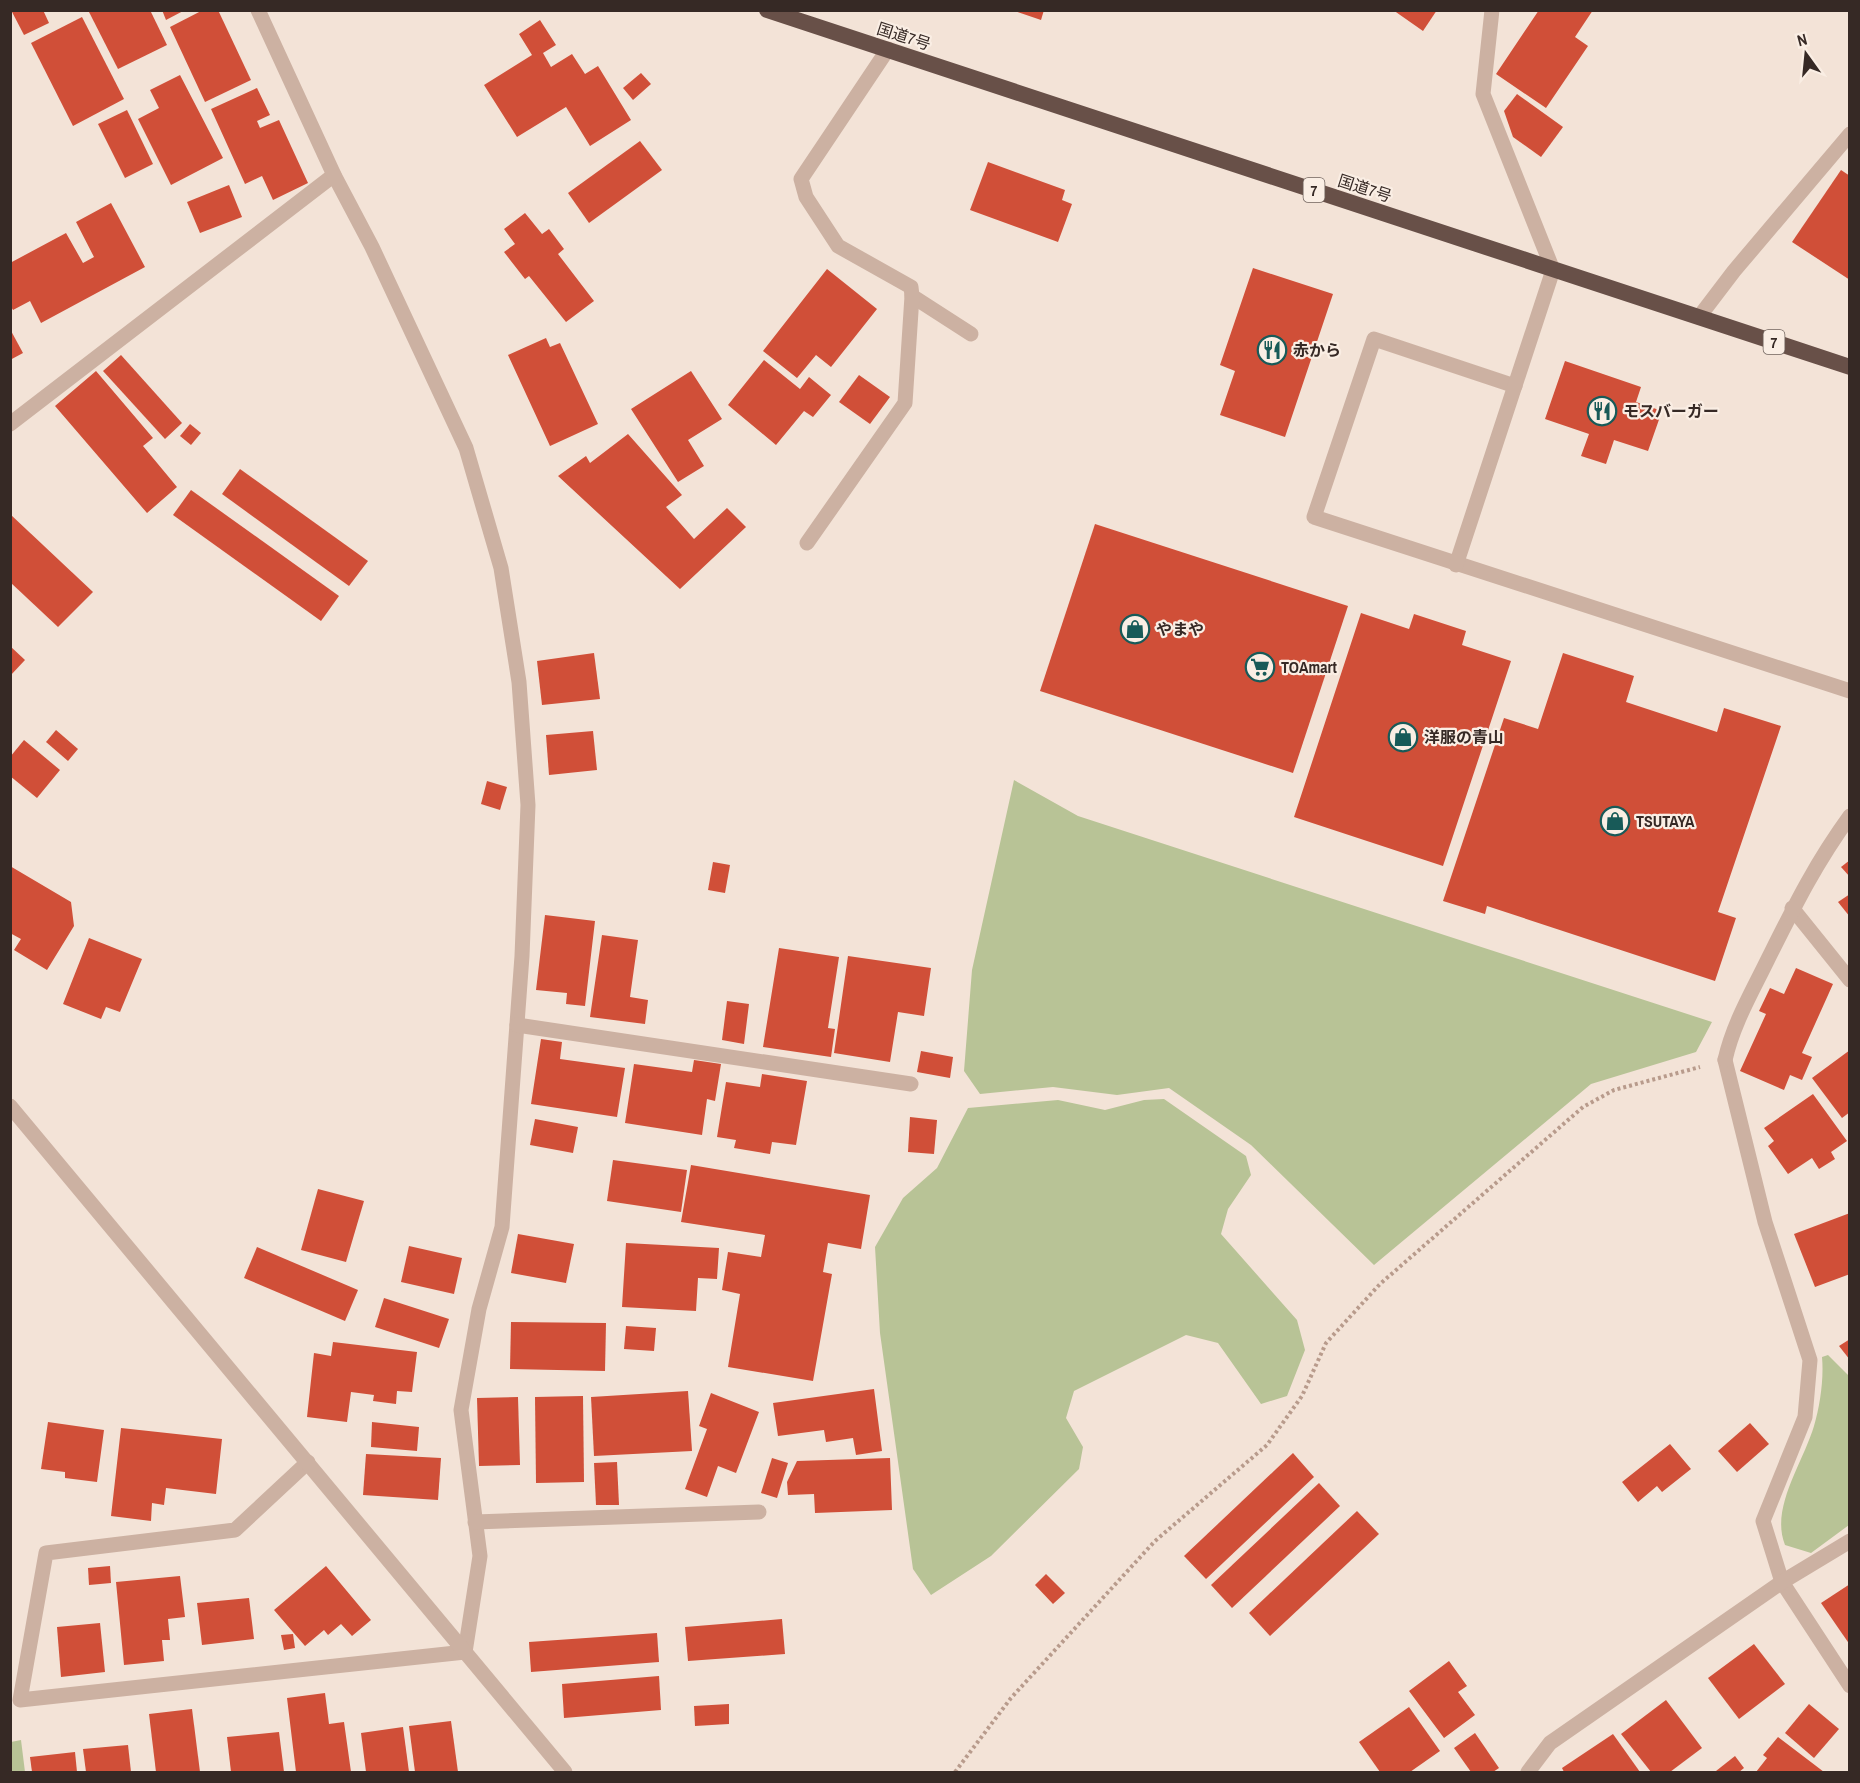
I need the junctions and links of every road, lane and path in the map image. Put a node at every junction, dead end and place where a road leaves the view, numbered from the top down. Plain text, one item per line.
1 (258, 10) edge
2 (767, 10) edge
3 (1492, 10) edge
4 (888, 50) junction
5 (1850, 134) edge
6 (334, 175) junction
7 (1553, 270) junction
8 (912, 296) junction
9 (1699, 317) junction
10 (971, 334) dead end
11 (1850, 367) edge
12 (1515, 386) junction
13 (10, 424) edge
14 (807, 543) dead end
15 (1456, 565) junction
16 (1850, 691) edge
17 (1850, 816) edge
18 (1792, 908) junction
19 (1850, 980) edge
20 (517, 1025) junction
21 (1725, 1060) junction
22 (911, 1084) dead end
23 (10, 1106) edge
24 (308, 1462) junction
25 (759, 1512) dead end
26 (475, 1522) junction
27 (1850, 1541) edge
28 (1782, 1582) junction
29 (465, 1652) junction
30 (1850, 1686) edge
31 (565, 1773) edge
32 (955, 1773) edge
33 (1528, 1773) edge

1 - 6 street
2 - 4 highway, 国道7号 / 7
3 - 7 street
4 - 7 highway, 国道7号 / 7
4 - 8 street
5 - 9 street
6 - 13 street
6 - 20 street
7 - 9 highway, 国道7号 / 7
7 - 12 street
8 - 10 street
8 - 14 street
9 - 11 highway, 国道7号 / 7
12 - 15 street
12 - 15 street
15 - 16 street
17 - 18 street
18 - 19 street
18 - 21 street
20 - 22 street
20 - 26 street
21 - 28 street
21 - 32 path
23 - 24 street
24 - 29 street
24 - 29 street
25 - 26 street
26 - 29 street
27 - 28 street
28 - 30 street
28 - 33 street
29 - 31 street

